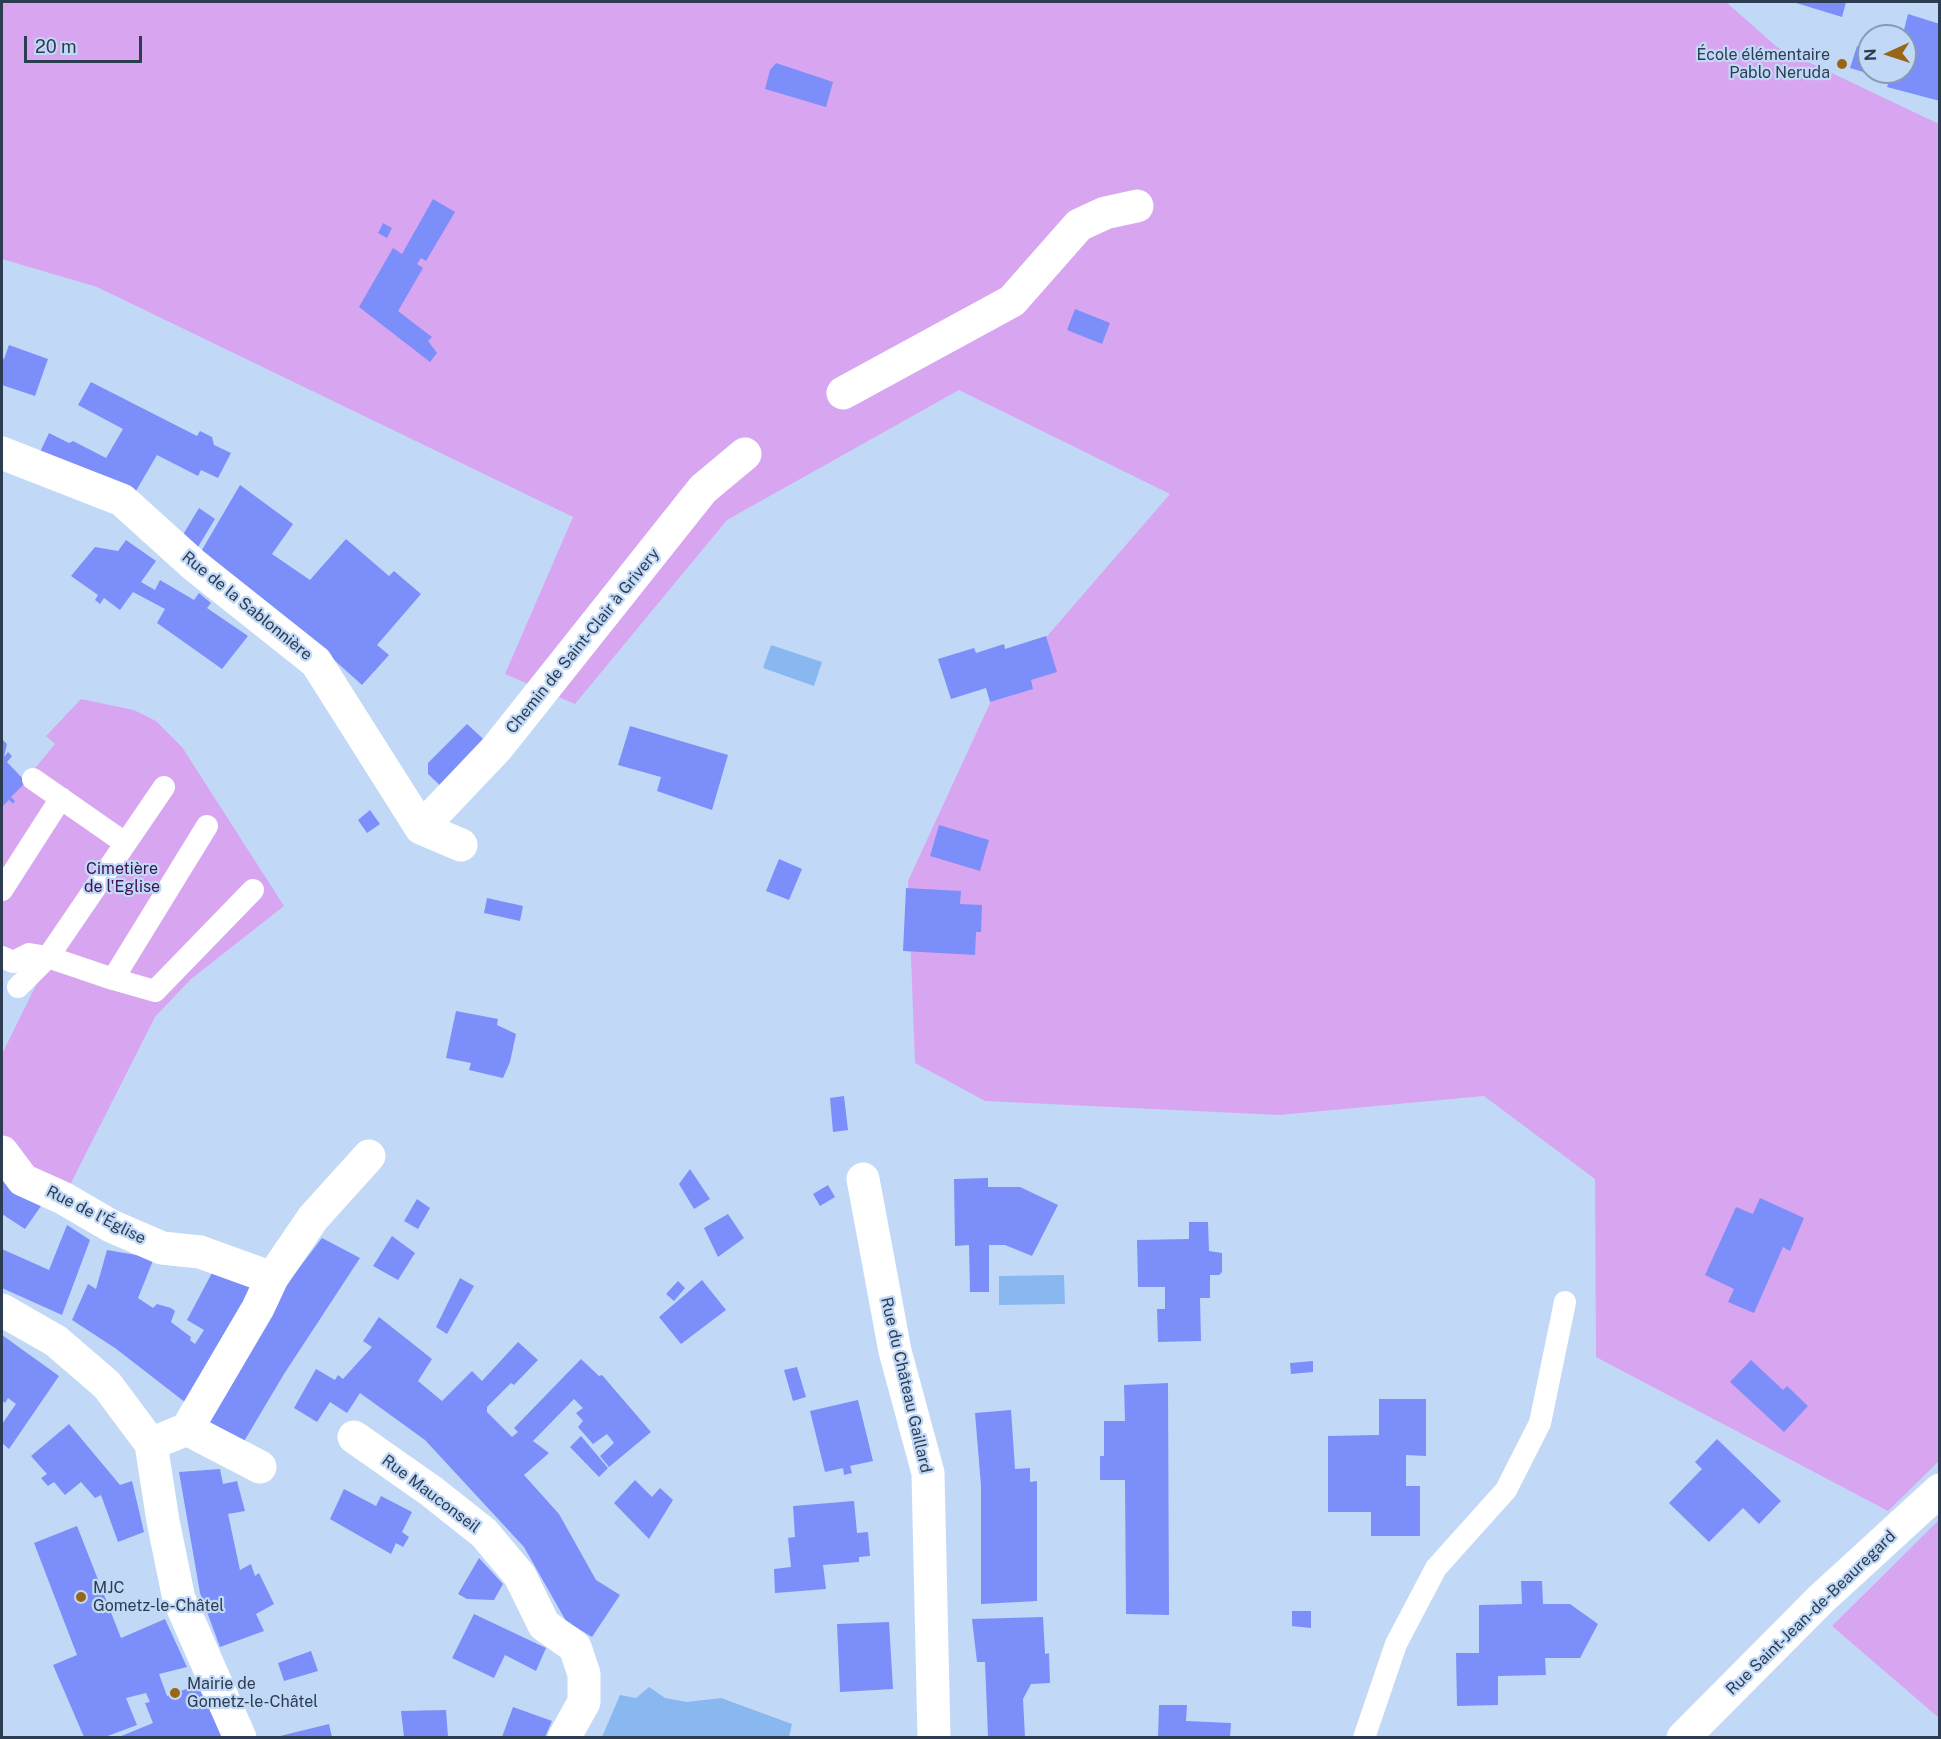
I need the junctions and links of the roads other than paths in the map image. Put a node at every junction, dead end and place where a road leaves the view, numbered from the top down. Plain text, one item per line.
1 (1137, 206) dead end
2 (843, 393) dead end
3 (2, 453) edge
4 (745, 454) dead end
5 (33, 779) dead end
6 (164, 787) dead end
7 (61, 798) junction
8 (207, 826) dead end
9 (421, 828) junction
10 (124, 843) junction
11 (461, 845) dead end
12 (2, 890) edge
13 (253, 890) dead end
14 (2, 957) edge
15 (48, 957) junction
16 (112, 979) junction
17 (18, 987) dead end
18 (2, 1152) edge
19 (369, 1156) dead end
20 (863, 1179) dead end
21 (272, 1278) junction
22 (1565, 1302) dead end
23 (2, 1310) edge
24 (187, 1429) junction
25 (354, 1437) dead end
26 (151, 1444) junction
27 (260, 1467) dead end
28 (1940, 1490) edge
29 (240, 1737) edge
30 (564, 1737) edge
31 (934, 1737) edge
32 (1364, 1737) edge
33 (1683, 1737) edge

1 - 2 street
3 - 9 street, Rue de la Sablonnière
4 - 9 street, Chemin de Saint-Clair à Grivery
5 - 7 lane
6 - 10 lane
7 - 10 lane
7 - 12 lane
8 - 16 lane
9 - 11 street
10 - 15 lane
13 - 16 lane
14 - 15 lane
15 - 16 lane
15 - 17 lane
18 - 21 street, Rue de l'Église
19 - 21 street
20 - 31 street, Rue du Château Gaillard
21 - 24 street
22 - 32 lane
23 - 26 street
24 - 26 street
24 - 27 street
25 - 30 street, Rue Mauconseil
26 - 29 street
28 - 33 street, Rue Saint-Jean-de-Beauregard

